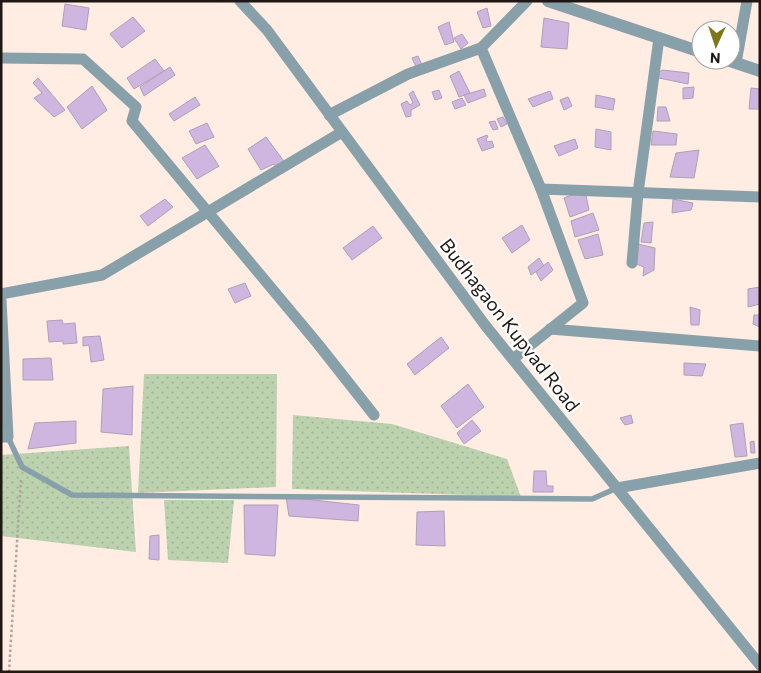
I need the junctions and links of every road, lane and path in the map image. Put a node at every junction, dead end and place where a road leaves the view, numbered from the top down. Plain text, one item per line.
1 (240, 1) edge
2 (527, 1) edge
3 (548, 1) edge
4 (747, 1) edge
5 (741, 24) edge
6 (659, 38) junction
7 (481, 48) junction
8 (691, 49) edge
9 (1, 58) edge
10 (741, 65) edge
11 (760, 71) edge
12 (329, 115) junction
13 (342, 132) junction
14 (541, 189) junction
15 (638, 192) junction
16 (760, 197) edge
17 (207, 212) junction
18 (632, 263) dead end
19 (1, 294) edge
20 (1, 300) edge
21 (550, 329) junction
22 (760, 346) edge
23 (513, 359) junction
24 (374, 415) dead end
25 (4, 437) edge
26 (760, 464) edge
27 (22, 466) junction
28 (617, 488) junction
29 (760, 665) edge
30 (9, 672) edge

1 - 12 street, Budhagaon Kupvad Road
2 - 7 street
3 - 6 street
4 - 5 street
6 - 8 street
6 - 15 street
7 - 12 street
7 - 14 street
9 - 17 street
10 - 11 street
12 - 13 street, Budhagaon Kupvad Road
13 - 17 street
13 - 23 street, Budhagaon Kupvad Road
14 - 15 street
14 - 21 street
15 - 16 street
15 - 18 street
17 - 19 street
17 - 24 street
20 - 25 street
21 - 22 street
21 - 23 street
23 - 28 street, Budhagaon Kupvad Road
25 - 27 lane
26 - 28 street
27 - 28 lane
27 - 30 path
28 - 29 street, Budhagaon Kupvad Road

